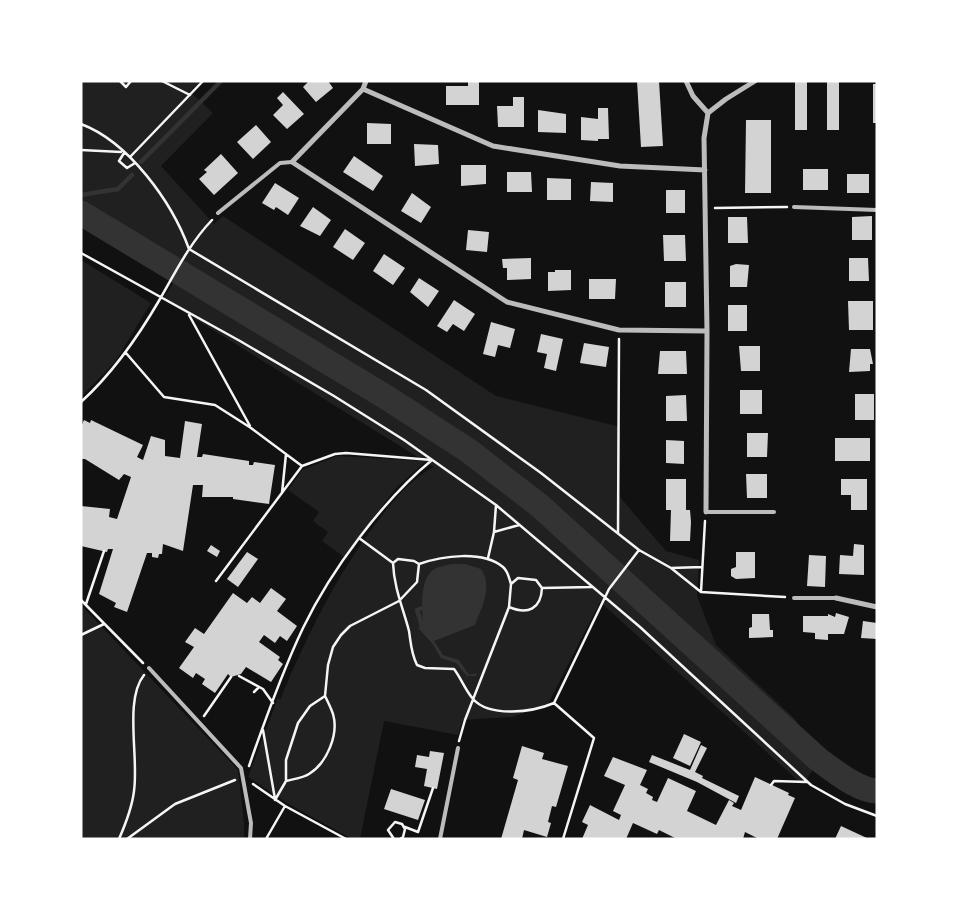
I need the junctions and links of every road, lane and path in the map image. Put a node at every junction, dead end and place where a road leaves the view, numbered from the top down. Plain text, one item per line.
1 (120, 81) edge
2 (131, 81) edge
3 (162, 81) edge
4 (203, 81) edge
5 (366, 81) edge
6 (686, 81) edge
7 (755, 81) edge
8 (363, 89) junction
9 (190, 95) junction
10 (708, 113) junction
11 (81, 124) edge
12 (81, 150) edge
13 (124, 152) junction
14 (130, 157) junction
15 (292, 162) junction
16 (135, 163) junction
17 (705, 170) junction
18 (794, 207) joint
19 (706, 208) junction
20 (877, 210) edge
21 (218, 213) joint
22 (189, 248) junction
23 (81, 253) edge
24 (161, 297) junction
25 (188, 314) junction
26 (619, 330) junction
27 (707, 331) junction
28 (126, 353) junction
29 (81, 402) edge
30 (251, 428) junction
31 (286, 453) junction
32 (432, 460) junction
33 (302, 466) junction
34 (282, 494) junction
35 (496, 505) junction
36 (706, 512) junction
37 (774, 512) dead end
38 (520, 524) junction
39 (494, 532) junction
40 (618, 532) junction
41 (359, 538) junction
42 (639, 550) junction
43 (104, 551) dead end
44 (488, 558) junction
45 (393, 563) junction
46 (419, 564) junction
47 (702, 567) junction
48 (671, 568) junction
49 (216, 581) dead end
50 (511, 584) junction
51 (592, 587) junction
52 (542, 588) junction
53 (701, 592) junction
54 (606, 598) junction
55 (794, 598) joint
56 (836, 598) joint
57 (81, 600) edge
58 (399, 601) junction
59 (86, 604) junction
60 (509, 607) junction
61 (877, 607) edge
62 (104, 624) junction
63 (81, 635) edge
64 (149, 668) junction
65 (239, 676) dead end
66 (232, 677) dead end
67 (259, 687) junction
68 (254, 692) dead end
69 (325, 696) junction
70 (473, 699) junction
71 (273, 703) junction
72 (554, 703) junction
73 (200, 722) junction
74 (262, 729) junction
75 (458, 748) joint
76 (245, 778) junction
77 (286, 781) junction
78 (809, 782) junction
79 (771, 785) dead end
80 (433, 788) dead end
81 (275, 800) junction
82 (285, 806) junction
83 (877, 816) edge
84 (405, 827) junction
85 (119, 839) edge
86 (127, 839) edge
87 (250, 839) edge
88 (266, 839) edge
89 (346, 839) edge
90 (394, 839) edge
91 (400, 839) edge
92 (440, 839) edge
93 (563, 839) edge

1 - 2 path
3 - 9 path
4 - 9 path
5 - 8 street
6 - 10 street
7 - 10 street
8 - 15 street
8 - 17 street
9 - 14 path
10 - 17 street
11 - 13 path
12 - 13 path
13 - 14 path
13 - 16 path
14 - 16 path
15 - 21 lane
15 - 26 street
16 - 22 path
17 - 19 street
18 - 19 path
18 - 20 lane
19 - 27 street
21 - 22 path
22 - 24 path
22 - 40 path
23 - 24 path
24 - 25 path
24 - 28 path
25 - 30 path
25 - 32 path
26 - 27 street
26 - 40 path
27 - 36 street
28 - 29 path
28 - 30 path
30 - 31 path
31 - 33 path
31 - 34 path
32 - 33 path
32 - 35 path
32 - 41 path
33 - 34 path
34 - 49 path
35 - 38 path
35 - 39 path
36 - 37 lane
36 - 47 path
38 - 39 path
38 - 51 path
39 - 44 path
40 - 42 path
41 - 45 path
41 - 71 path
42 - 48 path
42 - 54 path
43 - 59 path
44 - 46 path
44 - 50 path
45 - 46 path
45 - 58 path
46 - 58 path
47 - 48 path
47 - 53 path
48 - 53 path
50 - 52 path
50 - 60 path
51 - 52 path
51 - 54 path
52 - 60 path
53 - 55 path
54 - 72 path
54 - 78 path
55 - 56 lane
56 - 61 street
57 - 59 path
58 - 69 path
58 - 70 path
59 - 62 path
60 - 70 path
62 - 63 path
62 - 64 path
64 - 73 lane
64 - 85 path
65 - 67 path
66 - 73 path
67 - 68 path
67 - 71 path
69 - 77 path
69 - 77 path
70 - 72 path
70 - 75 path
71 - 74 path
72 - 93 path
73 - 76 lane
74 - 76 path
74 - 81 path
75 - 92 lane
76 - 81 path
76 - 86 path
76 - 87 lane
77 - 81 path
78 - 79 path
78 - 83 path
80 - 84 path
81 - 82 path
82 - 88 path
82 - 89 path
84 - 90 path
84 - 91 path

